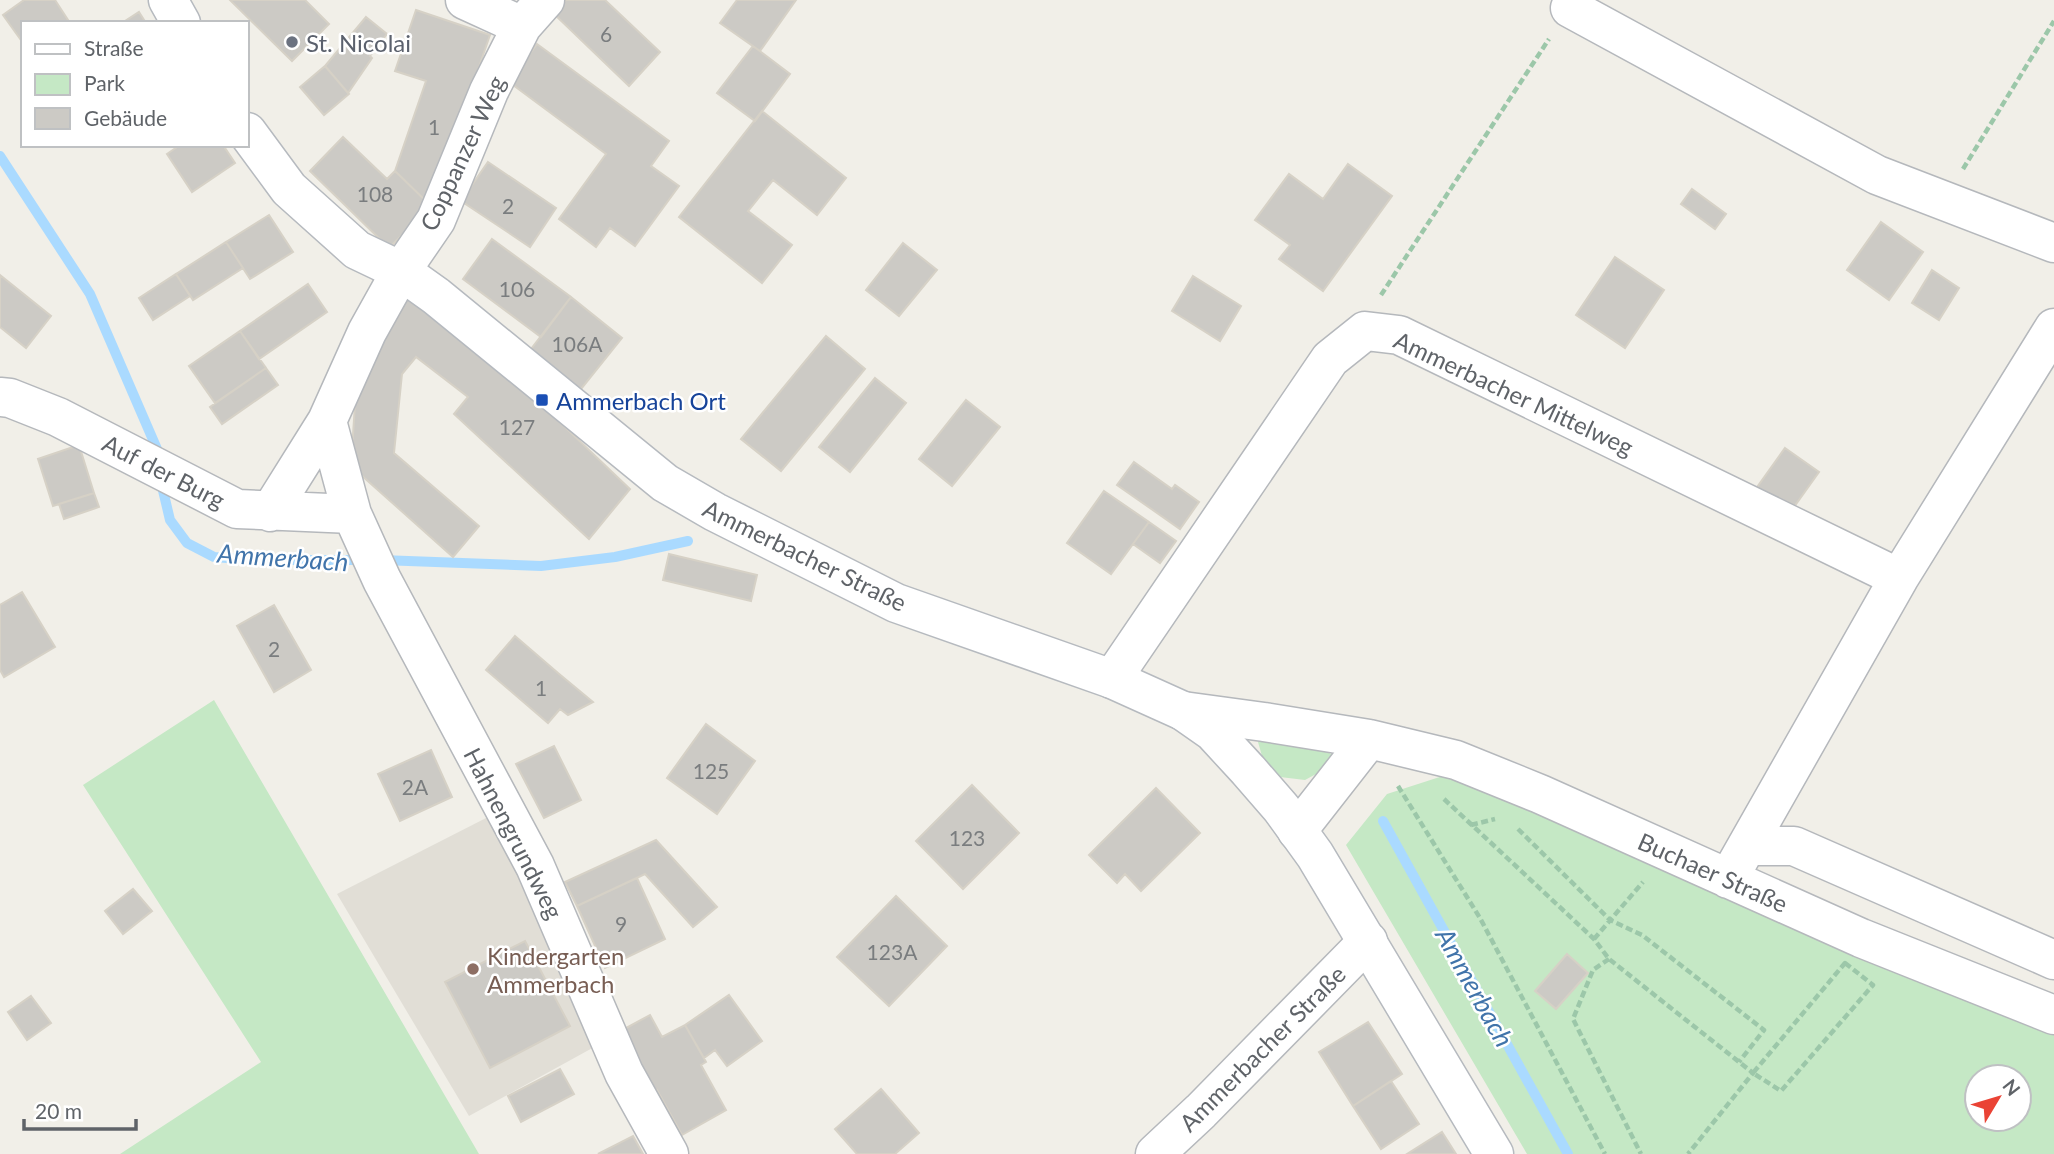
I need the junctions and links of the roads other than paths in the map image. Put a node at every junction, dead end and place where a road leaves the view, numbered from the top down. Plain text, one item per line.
1 (168, 0) edge
2 (465, 0) edge
3 (1570, 8) road end
4 (533, 13) edge
5 (180, 21) edge
6 (248, 133) edge
7 (2054, 243) edge
8 (401, 271) junction
9 (2054, 328) edge
10 (3, 396) edge
11 (327, 421) junction
12 (270, 512) junction
13 (358, 526) junction
14 (1899, 578) junction
15 (1112, 679) junction
16 (1183, 711) junction
17 (1368, 739) junction
18 (1297, 831) junction
19 (1748, 846) junction
20 (1728, 879) junction
21 (1368, 941) junction
22 (2054, 960) edge
23 (2054, 1015) edge
24 (669, 1154) edge
25 (1154, 1154) edge
26 (1494, 1154) edge

1 - 5 street
2 - 4 street
3 - 7 street
4 - 8 street, Coppanzer Weg
6 - 8 street, Ammerbacher Straße
8 - 11 street, Coppanzer Weg
8 - 15 street, Ammerbacher Straße
9 - 14 street
10 - 12 street, Auf der Burg
11 - 12 street
11 - 13 street, Hahnengrundweg
12 - 13 street
13 - 24 street, Hahnengrundweg
14 - 15 street, Ammerbacher Mittelweg
14 - 19 street
15 - 16 street, Ammerbacher Straße
16 - 17 street, Buchaer Straße
16 - 18 street, Ammerbacher Straße
17 - 18 street
17 - 20 street, Buchaer Straße
18 - 21 street, Ammerbacher Straße
19 - 20 street
19 - 22 street, Buchaer Straße
20 - 23 street, Buchaer Straße
21 - 25 street, Ammerbacher Straße
21 - 26 street, Ammerbacher Straße

